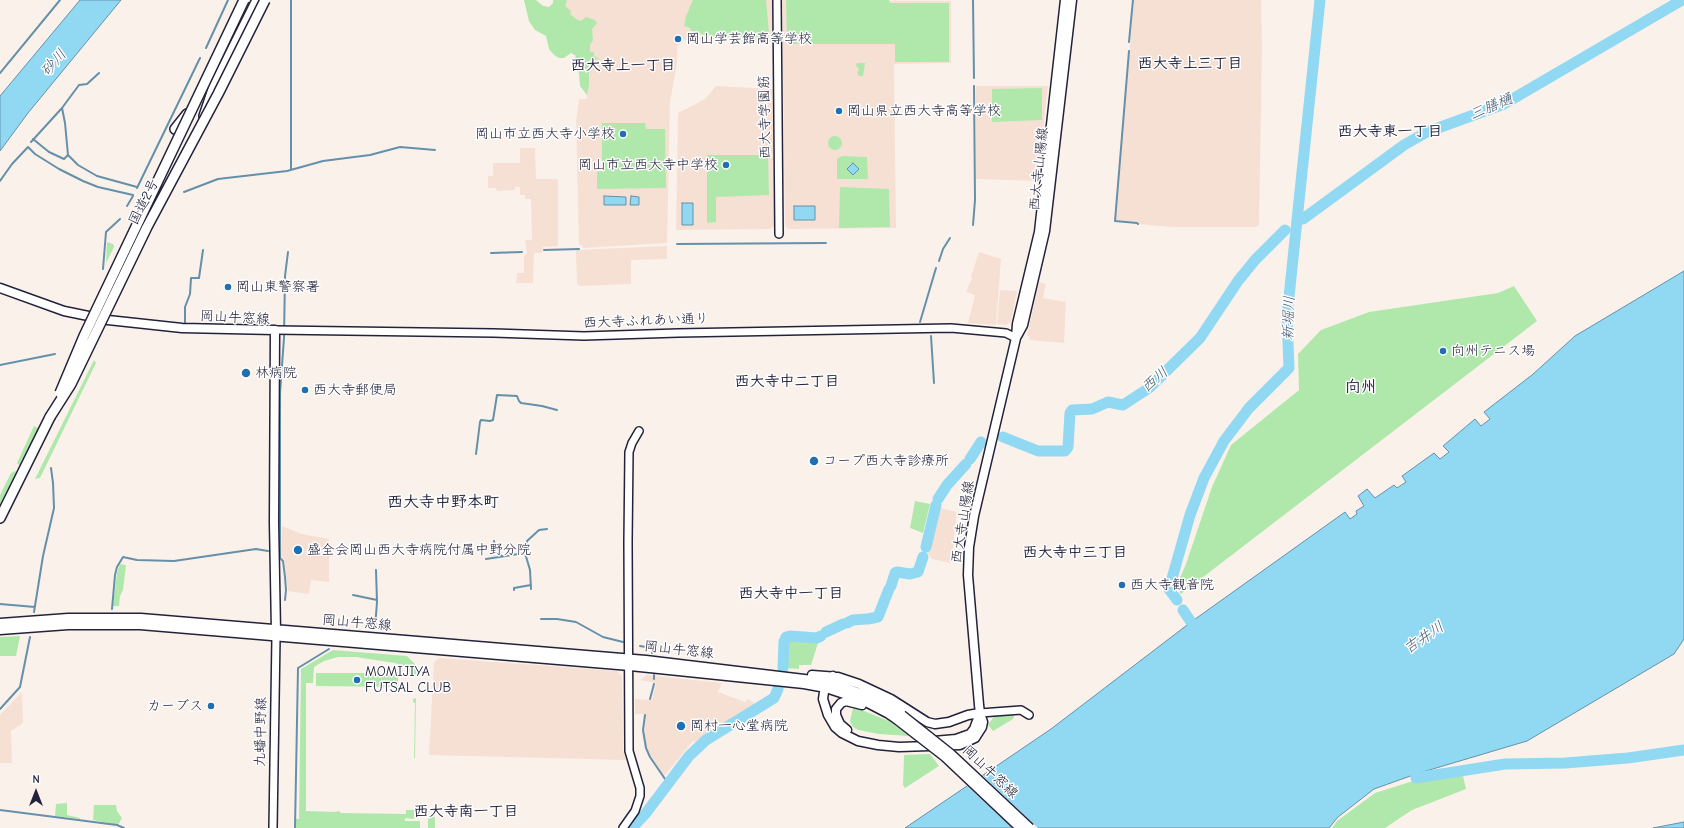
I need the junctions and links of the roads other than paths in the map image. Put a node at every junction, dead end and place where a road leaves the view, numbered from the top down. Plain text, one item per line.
1 (265, 0) edge
2 (777, 0) edge
3 (1065, 0) edge
4 (1072, 0) edge
5 (252, 1) edge
6 (175, 129) dead end
7 (194, 148) dead end
8 (779, 234) dead end
9 (0, 288) edge
10 (281, 331) junction
11 (1016, 338) junction
12 (50, 417) junction
13 (639, 431) dead end
14 (0, 518) edge
15 (0, 623) edge
16 (0, 630) edge
17 (276, 633) junction
18 (630, 662) junction
19 (829, 682) junction
20 (887, 713) junction
21 (980, 713) junction
22 (1029, 715) dead end
23 (899, 717) junction
24 (273, 828) edge
25 (623, 828) edge
26 (1020, 828) edge
27 (1030, 828) edge

1 - 12 highway, 国道2号, bridge
2 - 8 street, 西大寺学園筋
3 - 11 main road, 西大寺山陽線
4 - 11 main road, 西大寺山陽線
5 - 6 highway
5 - 7 highway
5 - 12 highway, 国道2号, bridge
9 - 10 main road, 岡山牛窓線
10 - 11 street, 西大寺ふれあい通り
10 - 17 main road, 岡山牛窓線
11 - 21 main road, 西大寺山陽線
12 - 14 highway, 国道2号
13 - 18 street
15 - 17 main road, 岡山牛窓線
16 - 17 main road, 岡山牛窓線
17 - 18 main road, 岡山牛窓線
17 - 24 street, 九蟠中野線
18 - 19 main road, 岡山牛窓線
18 - 19 main road, 岡山牛窓線
18 - 25 street
19 - 20 main road, 岡山牛窓線
19 - 21 main road
19 - 21 main road, 西大寺山陽線
19 - 23 main road, 岡山牛窓線
20 - 21 main road, 西大寺山陽線
20 - 23 main road, 岡山牛窓線
21 - 22 street
23 - 26 main road, 岡山牛窓線, bridge
23 - 27 main road, 岡山牛窓線, bridge

